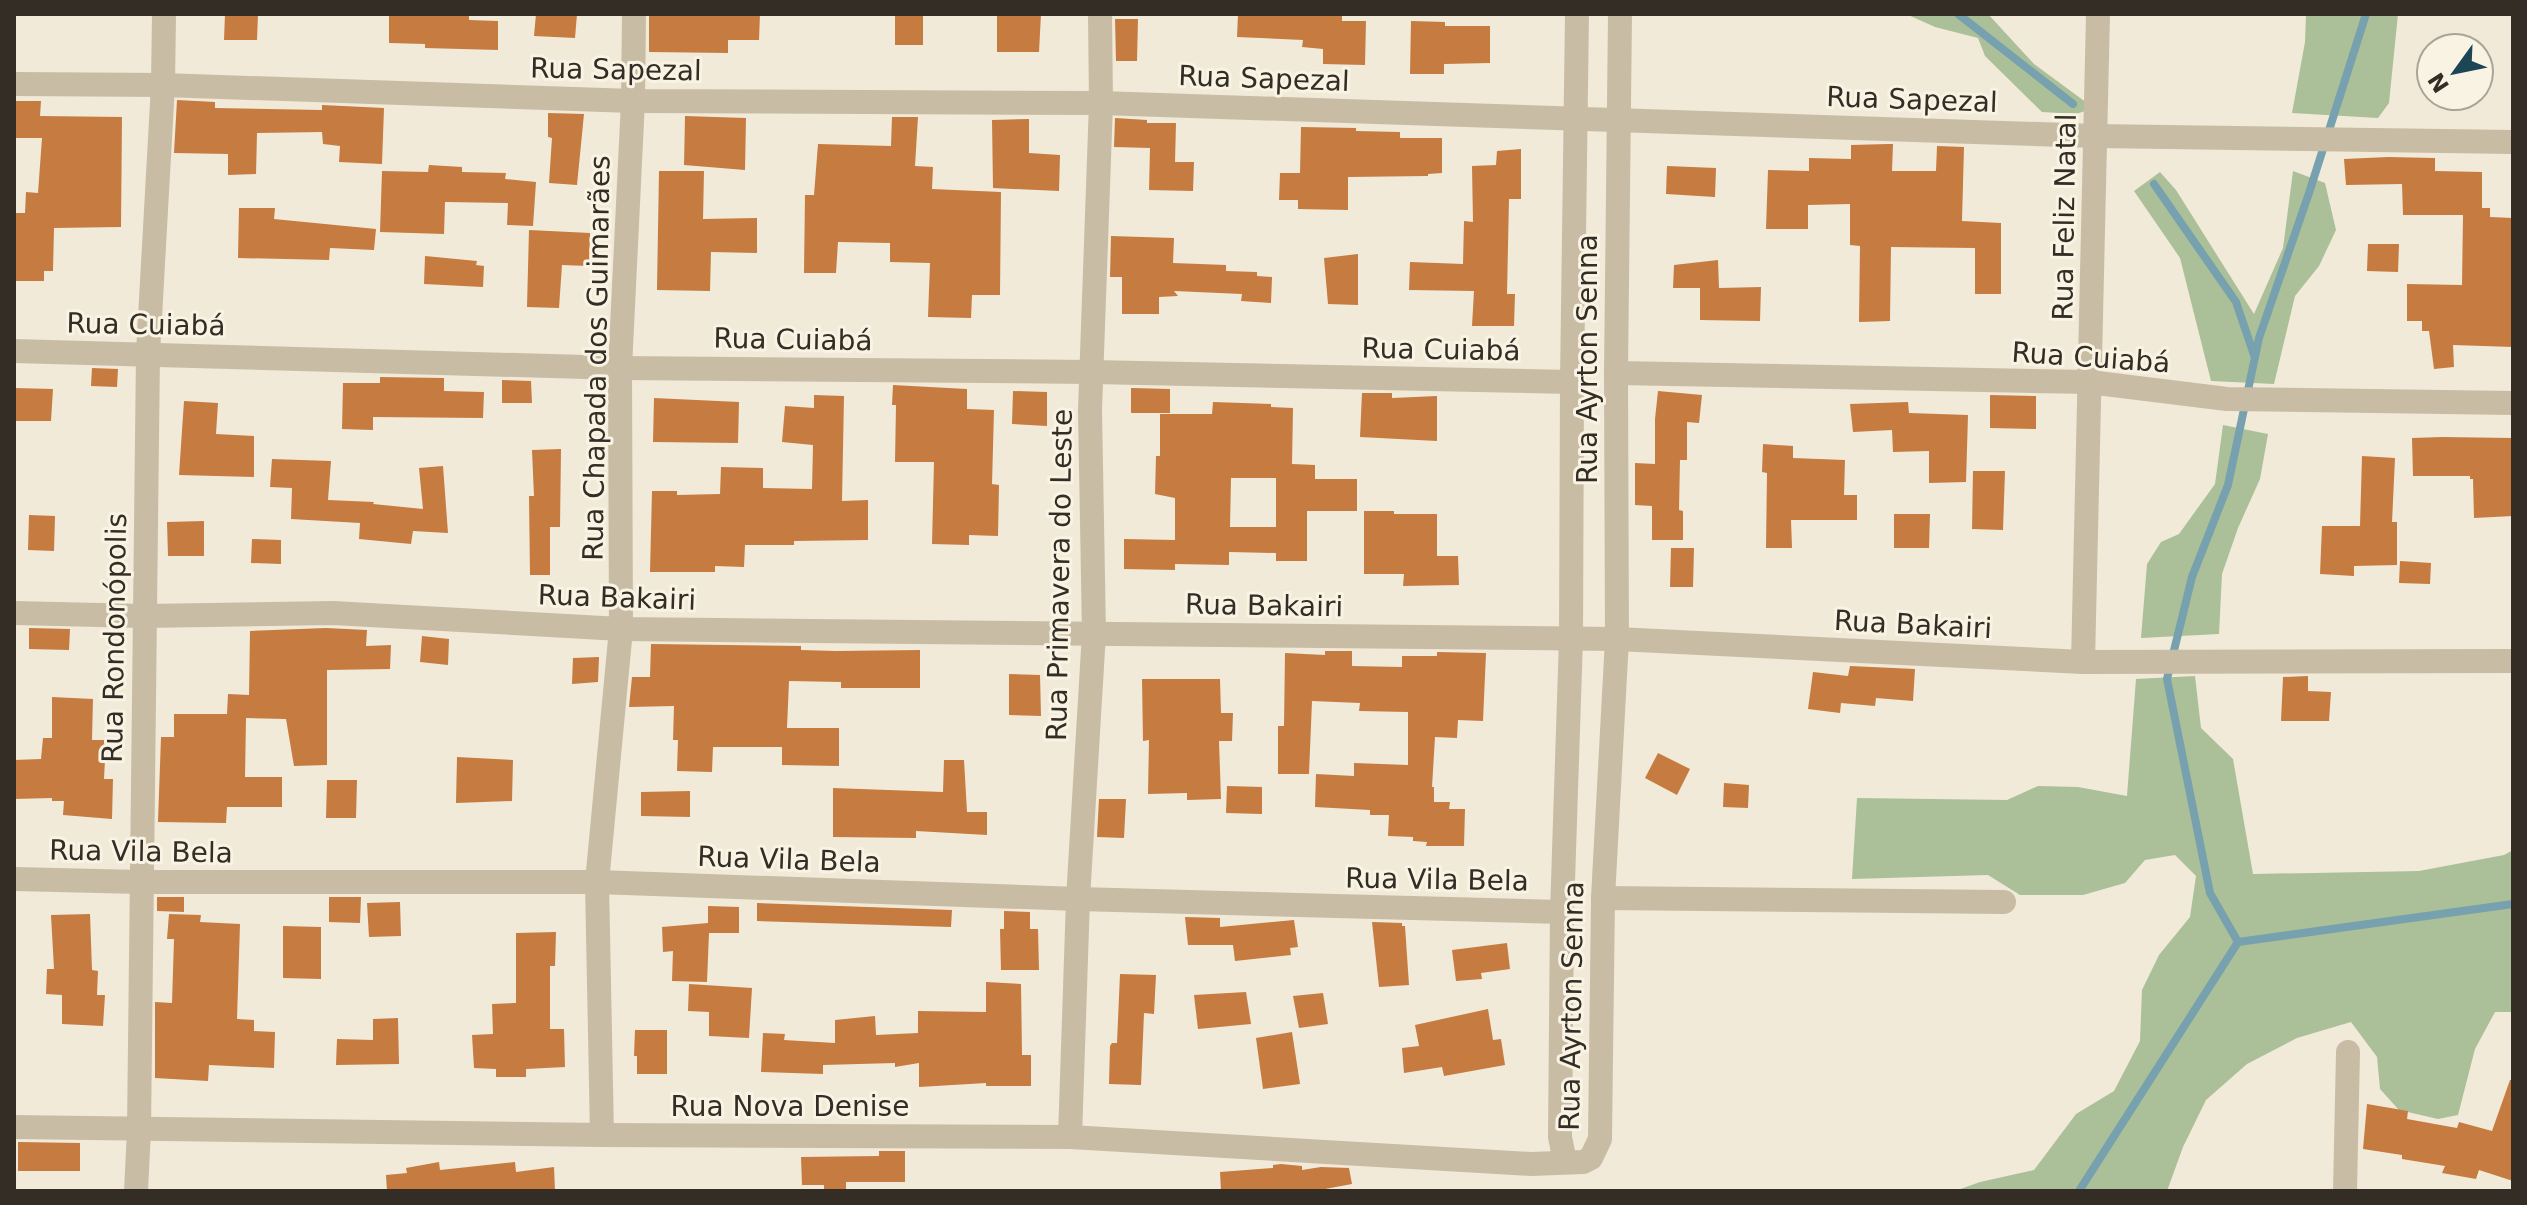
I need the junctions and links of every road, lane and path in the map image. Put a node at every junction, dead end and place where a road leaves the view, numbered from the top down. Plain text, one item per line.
1 (164, 14) edge
2 (634, 14) edge
3 (1100, 14) edge
4 (1577, 14) edge
5 (1620, 14) edge
6 (2098, 14) edge
7 (14, 84) edge
8 (163, 85) junction
9 (633, 101) junction
10 (1101, 103) junction
11 (1575, 117) junction
12 (1618, 118) junction
13 (2096, 136) junction
14 (2513, 142) edge
15 (14, 351) edge
16 (148, 353) junction
17 (620, 368) junction
18 (1092, 372) junction
19 (1616, 373) junction
20 (1572, 382) junction
21 (2089, 382) junction
22 (2513, 403) edge
23 (14, 613) edge
24 (143, 616) junction
25 (621, 629) junction
26 (1094, 633) junction
27 (1571, 639) junction
28 (1617, 639) junction
29 (2513, 661) edge
30 (2083, 662) junction
31 (14, 879) edge
32 (141, 882) junction
33 (597, 882) junction
34 (1603, 898) junction
35 (1078, 899) junction
36 (2004, 902) dead end
37 (1562, 912) junction
38 (2348, 1052) dead end
39 (14, 1127) edge
40 (139, 1130) junction
41 (602, 1135) junction
42 (1070, 1137) junction
43 (1565, 1162) junction
44 (136, 1191) edge
45 (2345, 1191) edge

1 - 8 street, Rua Rondonópolis
2 - 9 street, Rua Chapada dos Guimarães
3 - 10 street, Rua Primavera do Leste
4 - 11 street, Rua Ayrton Senna
5 - 12 street, Rua Ayrton Senna
6 - 13 street, Rua Feliz Natal
7 - 8 street, Rua Sapezal
8 - 9 street, Rua Sapezal
8 - 16 street, Rua Rondonópolis
9 - 10 street, Rua Sapezal
9 - 17 street, Rua Chapada dos Guimarães
10 - 11 street, Rua Sapezal
10 - 18 street, Rua Primavera do Leste
11 - 12 street, Rua Sapezal
11 - 20 street, Rua Ayrton Senna
12 - 13 street, Rua Sapezal
12 - 19 street, Rua Ayrton Senna
13 - 14 street, Rua Sapezal
13 - 21 street, Rua Feliz Natal
15 - 16 street, Rua Cuiabá
16 - 17 street, Rua Cuiabá
16 - 24 street, Rua Rondonópolis
17 - 18 street, Rua Cuiabá
17 - 25 street, Rua Chapada dos Guimarães
18 - 20 street, Rua Cuiabá
18 - 26 street, Rua Primavera do Leste
19 - 21 street, Rua Cuiabá
19 - 28 street, Rua Ayrton Senna
20 - 27 street, Rua Ayrton Senna
21 - 22 street, Rua Cuiabá
21 - 30 street, Rua Feliz Natal
23 - 24 street, Rua Bakairi
24 - 25 street, Rua Bakairi
24 - 32 street, Rua Rondonópolis
25 - 26 street, Rua Bakairi
25 - 33 street, Rua Chapada dos Guimarães
26 - 27 street, Rua Bakairi
26 - 35 street, Rua Primavera do Leste
27 - 28 street, Rua Bakairi
27 - 37 street, Rua Ayrton Senna
28 - 30 street, Rua Bakairi
28 - 34 street, Rua Ayrton Senna
29 - 30 street, Rua Bakairi
31 - 32 street, Rua Vila Bela
32 - 33 street, Rua Vila Bela
32 - 40 street, Rua Rondonópolis
33 - 35 street, Rua Vila Bela
33 - 41 street, Rua Chapada dos Guimarães
34 - 36 street
34 - 43 street, Rua Ayrton Senna
35 - 37 street, Rua Vila Bela
35 - 42 street, Rua Primavera do Leste
37 - 43 street, Rua Ayrton Senna
38 - 45 street
39 - 40 street, Rua Nova Denise
40 - 41 street, Rua Nova Denise
40 - 44 street, Rua Rondonópolis
41 - 42 street, Rua Nova Denise
42 - 43 street, Rua Nova Denise

